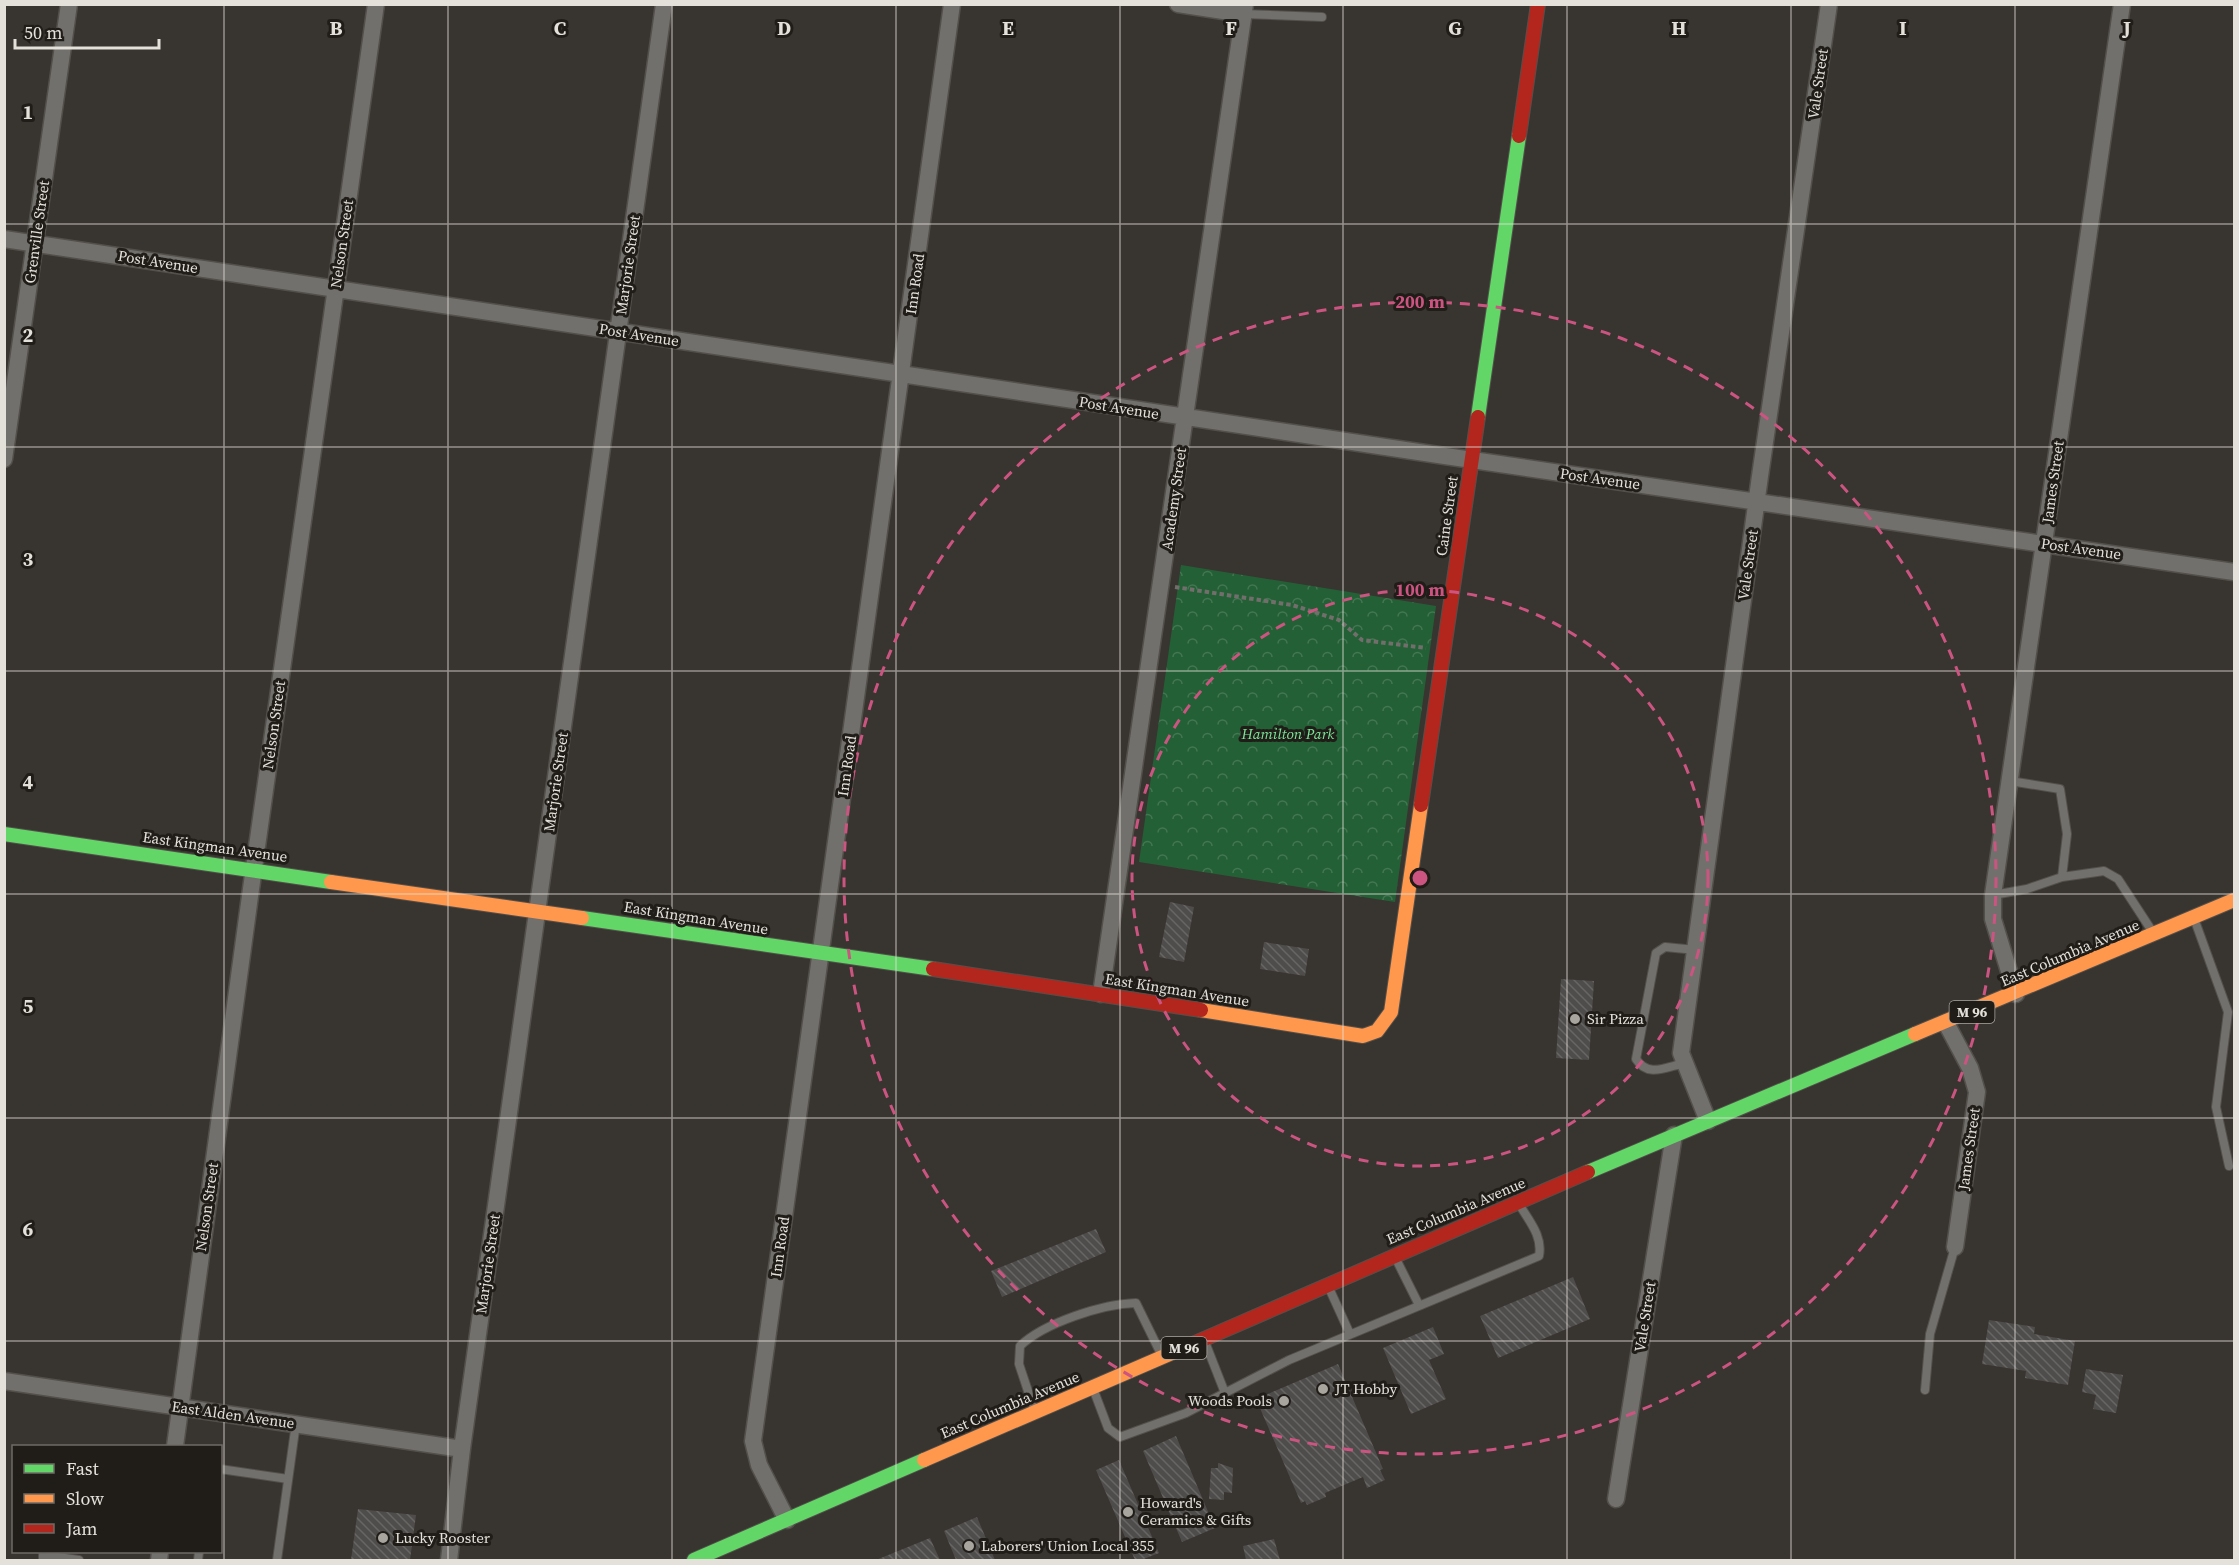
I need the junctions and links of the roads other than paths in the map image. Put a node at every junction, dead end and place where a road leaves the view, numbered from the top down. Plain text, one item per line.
1 (69, 4) edge
2 (376, 4) edge
3 (664, 4) edge
4 (952, 4) edge
5 (1178, 4) edge
6 (1538, 4) edge
7 (1830, 4) edge
8 (2122, 4) edge
9 (1244, 9) edge
10 (1322, 17) dead end
11 (4, 239) edge
12 (35, 244) junction
13 (335, 290) junction
14 (618, 332) junction
15 (902, 375) junction
16 (1186, 418) junction
17 (4, 459) edge
18 (1472, 460) junction
19 (1757, 501) junction
20 (2045, 544) junction
21 (2235, 572) edge
22 (2010, 781) junction
23 (4, 834) edge
24 (253, 869) junction
25 (2062, 877) junction
26 (1993, 895) junction
27 (2235, 900) edge
28 (538, 911) junction
29 (2194, 918) junction
30 (2154, 935) junction
31 (1696, 950) junction
32 (820, 954) junction
33 (1101, 994) junction
34 (2016, 994) junction
35 (1946, 1023) junction
36 (1381, 1029) joint
37 (1685, 1063) junction
38 (1708, 1121) junction
39 (1674, 1135) junction
40 (2229, 1166) dead end
41 (1518, 1203) junction
42 (1955, 1247) joint
43 (1394, 1256) junction
44 (1328, 1285) junction
45 (1419, 1305) junction
46 (1350, 1334) junction
47 (1204, 1339) junction
48 (1162, 1357) junction
49 (4, 1381) edge
50 (1093, 1387) junction
51 (1925, 1390) dead end
52 (1225, 1393) junction
53 (179, 1407) junction
54 (1035, 1412) junction
55 (296, 1423) junction
56 (175, 1445) edge
57 (462, 1449) junction
58 (222, 1469) edge
59 (288, 1479) junction
60 (1616, 1499) dead end
61 (787, 1520) junction
62 (278, 1556) edge
63 (43, 1560) edge
64 (79, 1560) edge
65 (449, 1560) edge
66 (699, 1560) edge

1 - 12 street, Grenville Street
2 - 13 street, Nelson Street
3 - 14 street, Marjorie Street
4 - 15 street, Inn Road
5 - 9 street
6 - 18 street, Caine Street
7 - 19 street, Vale Street
8 - 20 street, James Street
9 - 10 lane
9 - 16 street, Academy Street
11 - 12 street, Post Avenue
12 - 13 street, Post Avenue
12 - 17 street, Grenville Street
13 - 14 street, Post Avenue
13 - 24 street, Nelson Street
14 - 15 street, Post Avenue
14 - 28 street, Marjorie Street
15 - 16 street, Post Avenue
15 - 32 street, Inn Road
16 - 18 street, Post Avenue
16 - 33 street, Academy Street
18 - 19 street, Post Avenue
18 - 36 street, Caine Street
19 - 20 street, Post Avenue
19 - 31 street, Vale Street
20 - 21 street, Post Avenue
20 - 22 street, James Street
22 - 25 lane
22 - 26 street, James Street
23 - 24 street, East Kingman Avenue
24 - 28 street, East Kingman Avenue
24 - 53 street, Nelson Street
25 - 26 lane
25 - 30 lane
26 - 34 street, James Street
27 - 29 street, East Columbia Avenue / M 96
28 - 32 street, East Kingman Avenue
28 - 57 street, Marjorie Street
29 - 30 street, East Columbia Avenue / M 96
29 - 40 lane
30 - 34 street, East Columbia Avenue / M 96
31 - 37 street, Vale Street
31 - 37 lane
32 - 33 street, East Kingman Avenue
32 - 61 street, Inn Road
33 - 36 street, East Kingman Avenue
34 - 35 street, East Columbia Avenue / M 96
35 - 38 street, East Columbia Avenue / M 96
35 - 42 street, James Street
37 - 38 street, Vale Street
38 - 39 street, East Columbia Avenue / M 96
39 - 41 street, East Columbia Avenue / M 96
39 - 60 street, Vale Street
41 - 43 street, East Columbia Avenue / M 96
41 - 45 lane
42 - 51 lane
43 - 44 street, East Columbia Avenue / M 96
43 - 45 lane
44 - 46 lane
44 - 47 street, East Columbia Avenue / M 96
45 - 46 lane
46 - 52 lane
47 - 48 street, East Columbia Avenue / M 96
47 - 52 lane
48 - 50 street, East Columbia Avenue / M 96
48 - 54 lane
49 - 53 street, East Alden Avenue
50 - 52 lane
50 - 54 street, East Columbia Avenue / M 96
53 - 55 street, East Alden Avenue
53 - 56 street, Nelson Street
54 - 61 street, East Columbia Avenue / M 96
55 - 57 street, East Alden Avenue
55 - 59 lane
57 - 65 street, Marjorie Street
58 - 59 lane
59 - 62 lane
61 - 66 street, East Columbia Avenue / M 96
63 - 64 lane

